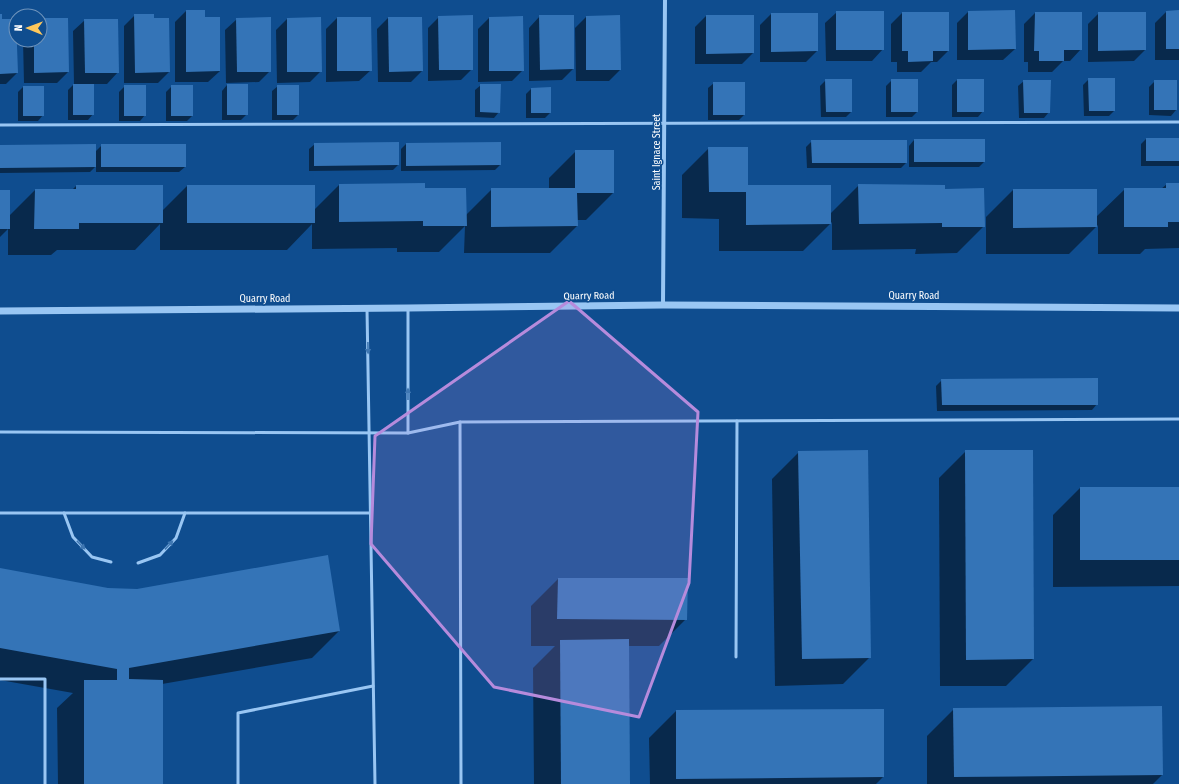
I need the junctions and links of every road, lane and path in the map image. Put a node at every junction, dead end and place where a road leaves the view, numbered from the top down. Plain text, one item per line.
1 (665, 0) edge
2 (1179, 122) edge
3 (665, 124) junction
4 (0, 125) edge
5 (663, 305) junction
6 (408, 308) junction
7 (1179, 308) edge
8 (368, 309) junction
9 (0, 311) edge
10 (1179, 420) edge
11 (737, 421) junction
12 (460, 422) junction
13 (0, 432) edge
14 (369, 433) junction
15 (408, 433) junction
16 (0, 513) edge
17 (64, 513) junction
18 (185, 513) junction
19 (371, 513) junction
20 (112, 562) dead end
21 (138, 563) dead end
22 (736, 657) dead end
23 (0, 679) edge
24 (373, 686) junction
25 (45, 784) edge
26 (238, 784) edge
27 (375, 784) edge
28 (461, 784) edge

1 - 3 street, Saint Ignace Street
2 - 3 lane
3 - 4 lane
3 - 5 street, Saint Ignace Street
5 - 6 street, Quarry Road
5 - 7 street, Quarry Road
6 - 8 street, Quarry Road
15 -> 6 lane
8 - 9 street, Quarry Road
8 -> 14 lane
10 - 11 lane
11 - 12 lane
11 - 22 lane
12 - 15 lane
12 - 28 lane
13 - 14 lane
14 - 15 lane
14 - 19 lane
16 - 17 lane
17 - 18 lane
17 -> 20 lane
18 - 19 lane
21 -> 18 lane
19 - 24 lane
23 - 25 lane
24 - 26 lane
24 - 27 lane

